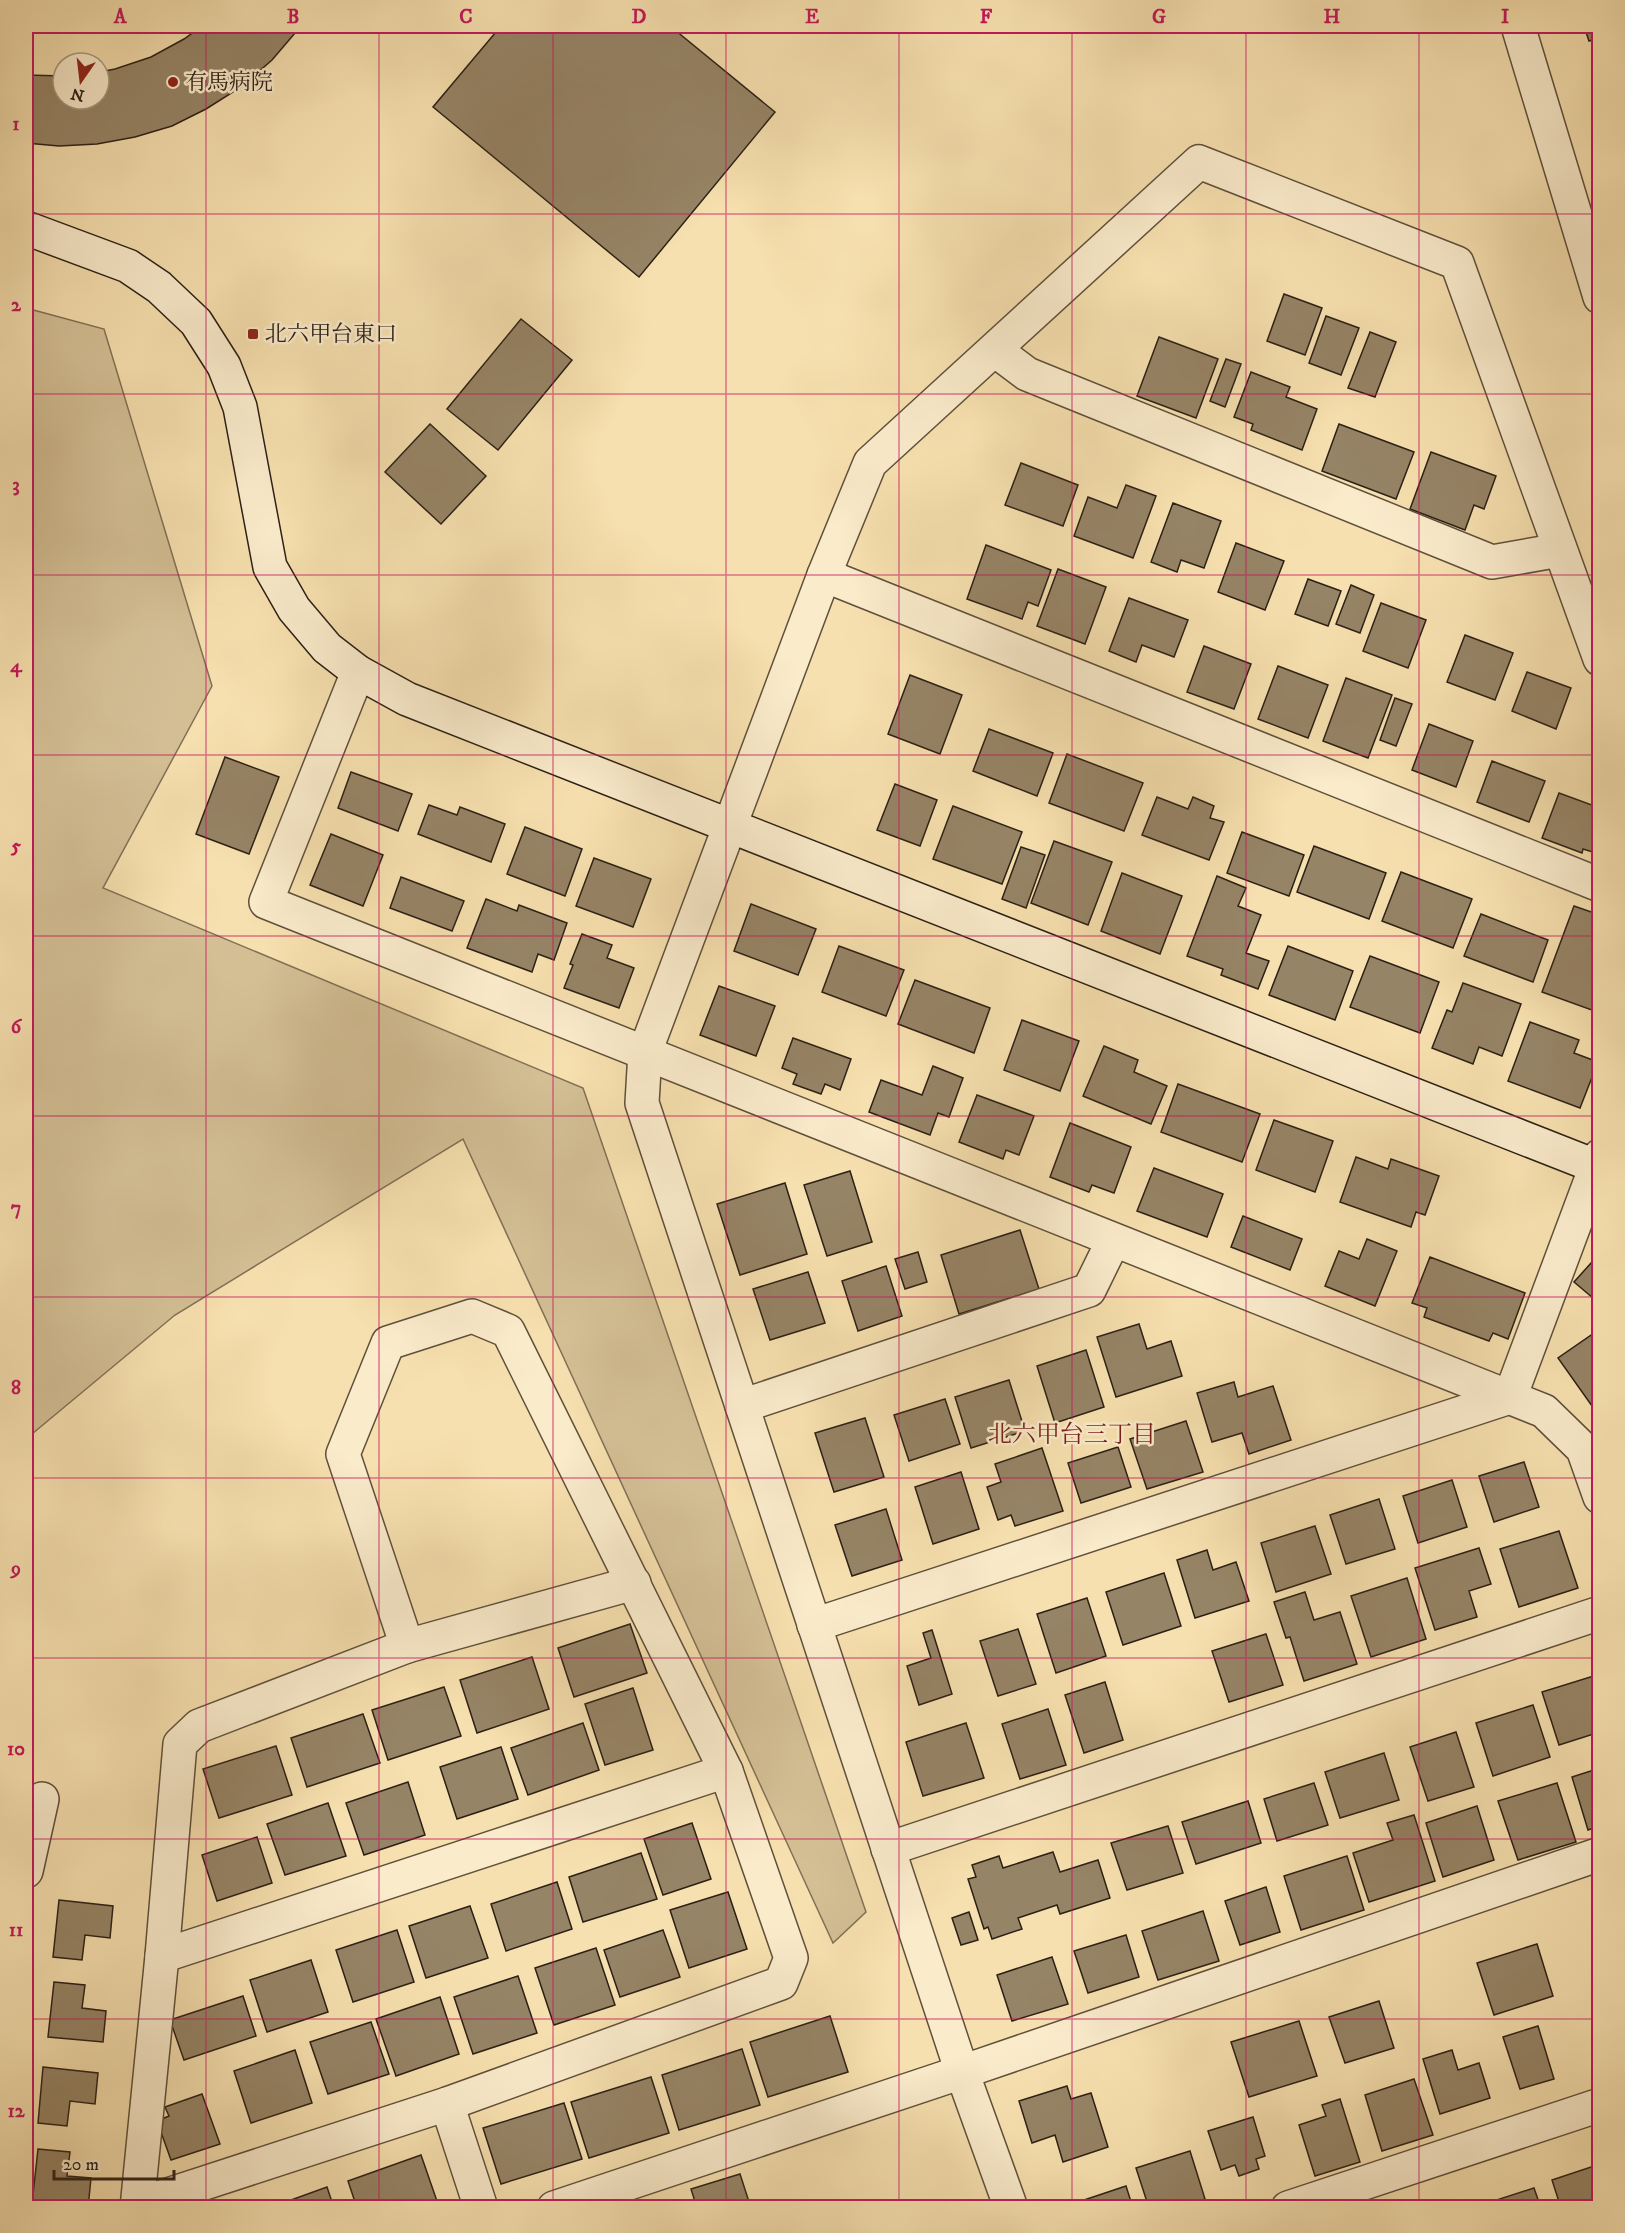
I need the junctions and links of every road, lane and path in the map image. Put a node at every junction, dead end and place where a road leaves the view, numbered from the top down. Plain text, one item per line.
1 (1518, 26) edge
2 (26, 228) edge
3 (1599, 297) edge
4 (995, 350) junction
5 (1560, 550) junction
6 (824, 575) junction
7 (1599, 659) edge
8 (358, 672) junction
9 (729, 826) junction
10 (1599, 885) edge
11 (645, 1052) junction
12 (1598, 1164) edge
13 (1113, 1240) junction
14 (1510, 1397) junction
15 (742, 1406) junction
16 (1599, 1497) edge
17 (634, 1583) junction
18 (1599, 1613) edge
19 (814, 1625) junction
20 (407, 1646) junction
21 (726, 1771) junction
22 (42, 1799) dead end
23 (888, 1849) junction
24 (1599, 1854) edge
25 (26, 1871) edge
26 (162, 1956) junction
27 (962, 2072) junction
28 (447, 2104) junction
29 (1599, 2106) edge
30 (137, 2206) edge
31 (481, 2208) edge
32 (554, 2208) edge
33 (1011, 2208) edge
34 (1288, 2208) edge

1 - 3 street
2 - 8 street
4 - 5 street
4 - 5 street
4 - 6 street
5 - 7 street
6 - 9 street
6 - 10 street
8 - 9 street
8 - 11 street
9 - 11 street
9 - 12 street
11 - 13 street
11 - 15 street
12 - 14 street
13 - 14 street
13 - 15 street
14 - 16 street
14 - 19 street
15 - 19 street
17 - 20 street
17 - 20 street
17 - 21 street
18 - 23 street
19 - 23 street
20 - 26 street
21 - 26 street
21 - 28 street
22 - 25 street
23 - 27 street
24 - 27 street
26 - 30 street
27 - 32 street
27 - 33 street
28 - 30 street
28 - 31 street
29 - 34 street

